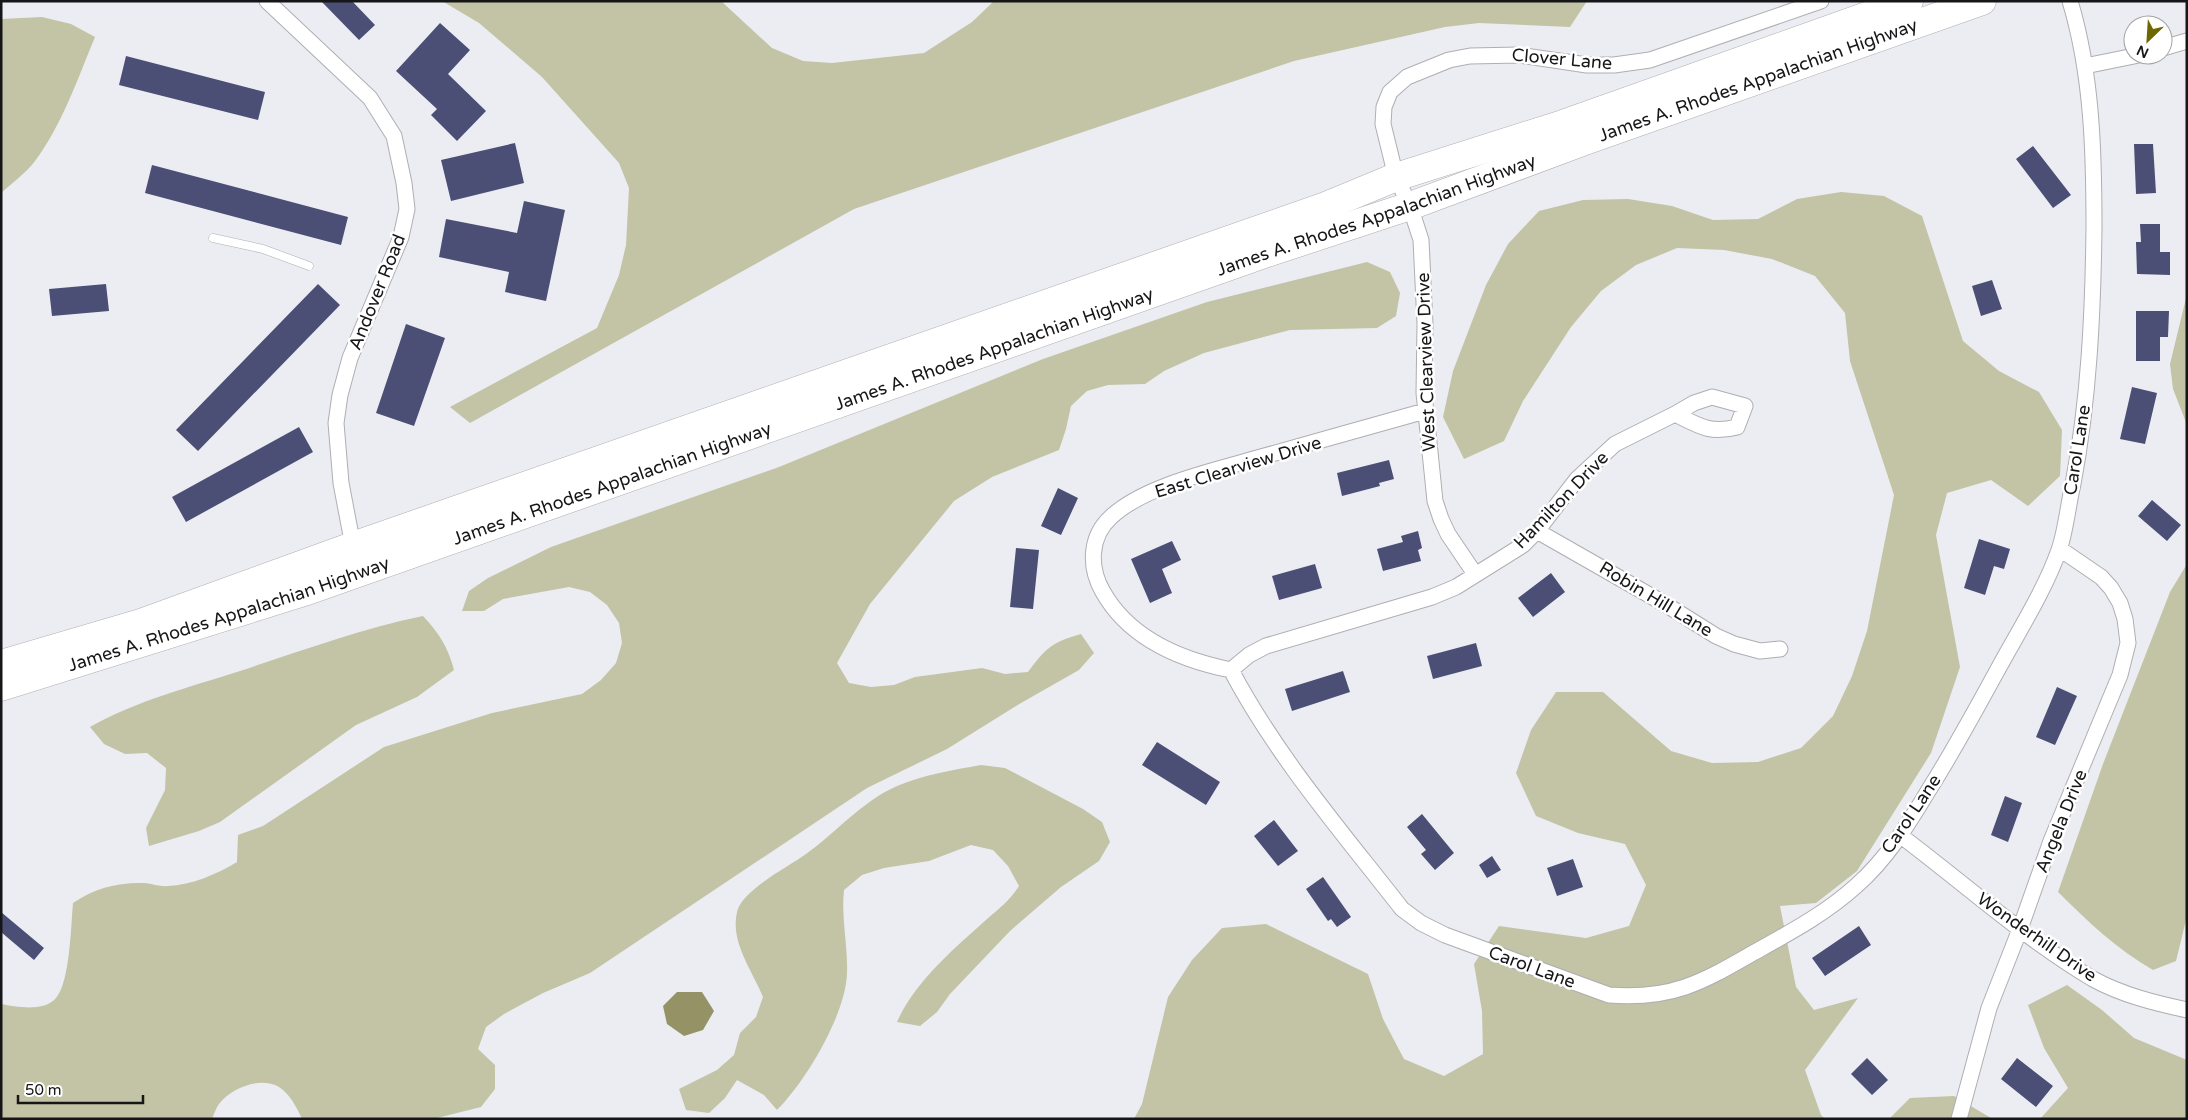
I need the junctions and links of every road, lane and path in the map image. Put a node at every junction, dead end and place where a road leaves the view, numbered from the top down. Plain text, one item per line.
1 (267, 1) edge
2 (1821, 1) edge
3 (1909, 1) edge
4 (1982, 1) edge
5 (2070, 1) edge
6 (2187, 40) edge
7 (2173, 45) edge
8 (2123, 58) edge
9 (2085, 66) junction
10 (1396, 177) junction
11 (1410, 206) junction
12 (213, 238) dead end
13 (309, 266) dead end
14 (1425, 411) junction
15 (1675, 414) dead end
16 (1537, 531) junction
17 (353, 546) junction
18 (2060, 549) junction
19 (367, 569) junction
20 (1475, 574) junction
21 (1780, 649) dead end
22 (1, 664) edge
23 (1231, 670) junction
24 (1, 687) edge
25 (1901, 836) junction
26 (2020, 929) junction
27 (2187, 1010) edge
28 (1959, 1119) edge

1 - 17 street, Andover Road
2 - 10 street, Clover Lane
3 - 10 highway, James A. Rhodes Appalachian Highway
4 - 11 highway, James A. Rhodes Appalachian Highway
5 - 9 street, Carol Lane
6 - 7 street
8 - 9 street
9 - 18 street, Carol Lane
10 - 11 street, Clover Lane
10 - 17 highway, James A. Rhodes Appalachian Highway
11 - 14 street, West Clearview Drive
11 - 19 highway, James A. Rhodes Appalachian Highway
12 - 13 lane
14 - 20 street, West Clearview Drive
14 - 23 street, East Clearview Drive
15 - 16 street, Hamilton Drive
16 - 20 street, Hamilton Drive
16 - 21 street, Robin Hill Lane
17 - 19 street, Andover Road
17 - 22 highway, James A. Rhodes Appalachian Highway
18 - 25 street, Carol Lane
18 - 26 street, Angela Drive
19 - 24 highway, James A. Rhodes Appalachian Highway
20 - 23 street
23 - 25 street, Carol Lane
25 - 26 street, Wonderhill Drive
26 - 27 street, Wonderhill Drive
26 - 28 street, Angela Drive

